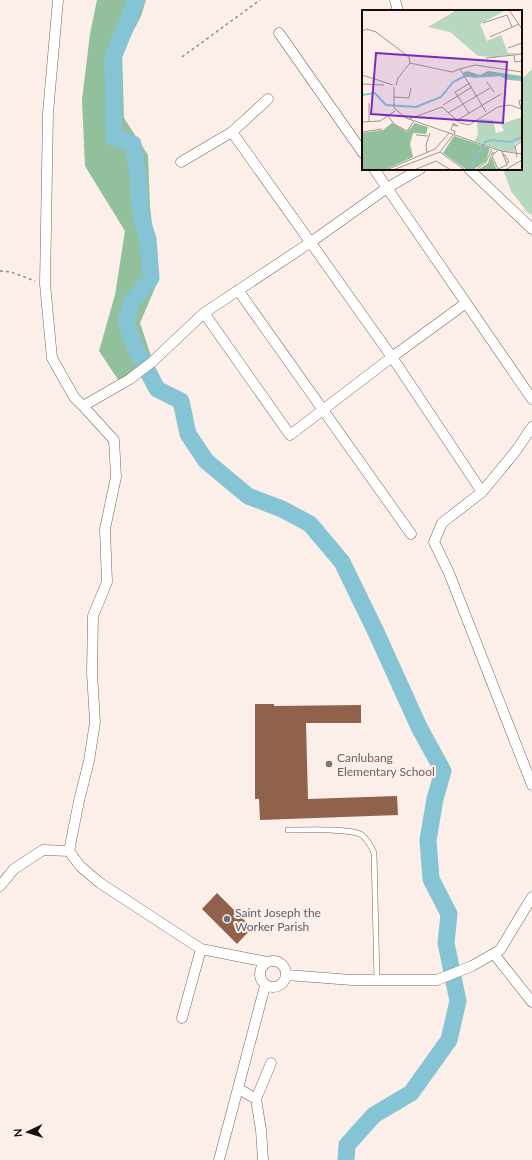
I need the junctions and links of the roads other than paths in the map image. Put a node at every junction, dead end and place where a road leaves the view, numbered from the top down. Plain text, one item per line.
1 (58, 0) edge
2 (395, 0) edge
3 (398, 10) edge
4 (279, 33) dead end
5 (268, 99) dead end
6 (232, 132) junction
7 (362, 152) edge
8 (181, 162) dead end
9 (375, 170) edge
10 (418, 170) edge
11 (470, 170) edge
12 (387, 188) junction
13 (532, 229) edge
14 (311, 242) junction
15 (238, 290) junction
16 (466, 303) junction
17 (204, 313) junction
18 (392, 357) junction
19 (532, 399) edge
20 (83, 406) junction
21 (323, 410) junction
22 (532, 427) edge
23 (482, 492) junction
24 (411, 534) dead end
25 (532, 785) edge
26 (288, 830) dead end
27 (69, 851) junction
28 (0, 886) edge
29 (532, 897) edge
30 (201, 949) junction
31 (494, 954) junction
32 (267, 962) junction
33 (287, 975) junction
34 (377, 980) junction
35 (266, 986) junction
36 (532, 1002) edge
37 (182, 1018) dead end
38 (271, 1063) dead end
39 (239, 1089) junction
40 (256, 1099) junction
41 (219, 1160) edge
42 (263, 1160) edge

1 - 20 street
2 - 3 street
4 - 7 street
5 - 6 street
6 - 8 street
6 - 14 street
9 - 12 street
10 - 12 street
11 - 13 street
12 - 14 street
12 - 16 street
14 - 15 street
14 - 18 street
15 - 17 street
15 - 21 street
16 - 18 street
16 - 19 street
17 - 20 street
17 - 21 street
18 - 21 street
18 - 23 street
20 - 27 street
21 - 24 street
22 - 23 street
23 - 25 street
26 - 34 lane
27 - 28 street
27 - 30 street
29 - 31 street
30 - 32 street
30 - 37 street
31 - 34 street
31 - 36 street
32 - 33 street
32 - 35 street
33 - 34 street
33 - 35 street
35 - 39 street
38 - 40 street
39 - 40 street
39 - 41 street
40 - 42 street

